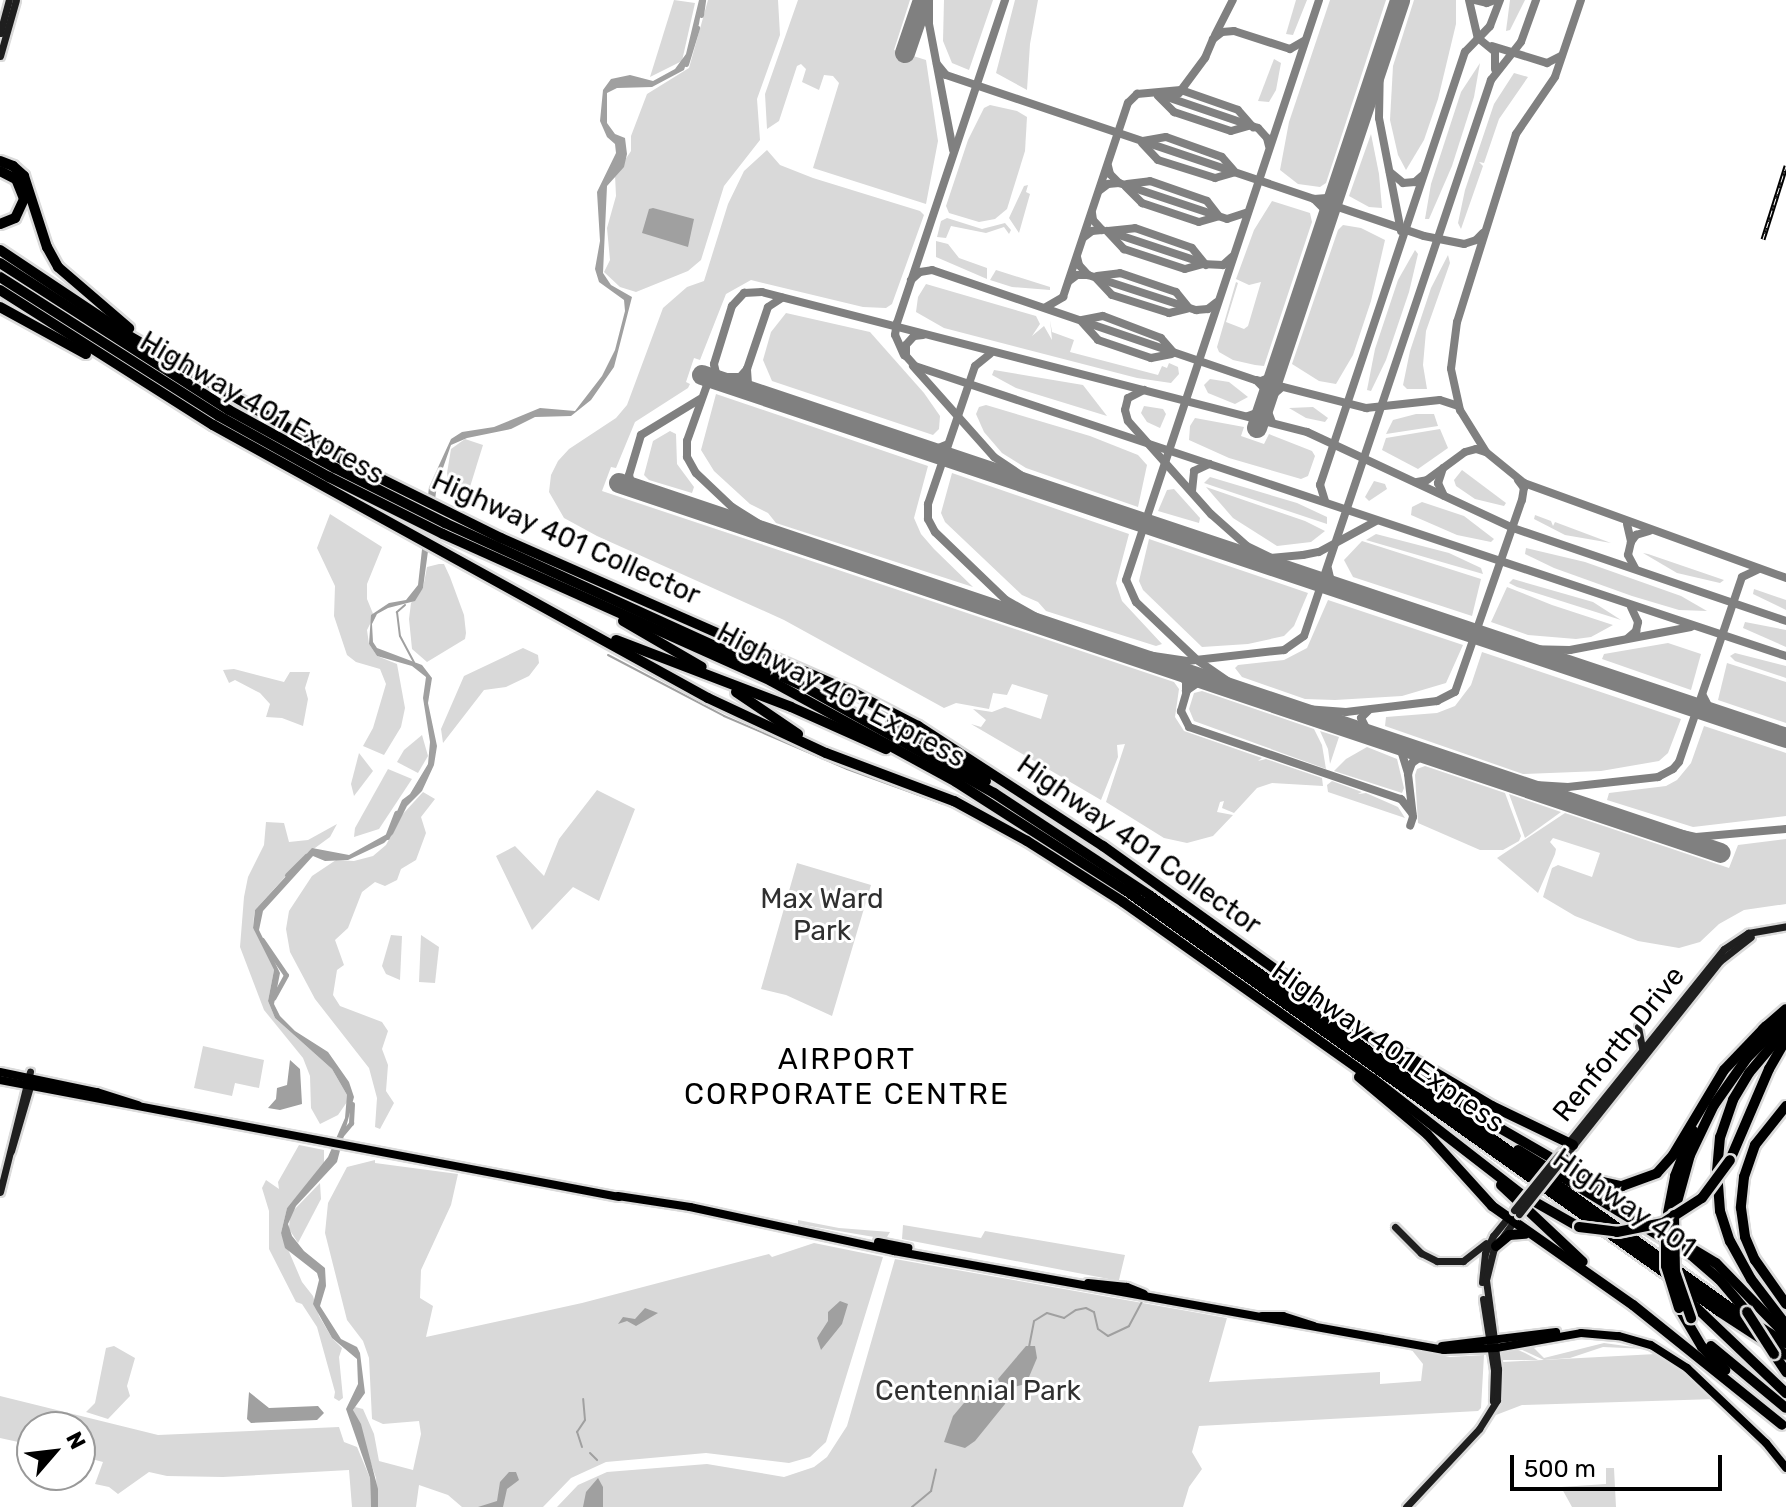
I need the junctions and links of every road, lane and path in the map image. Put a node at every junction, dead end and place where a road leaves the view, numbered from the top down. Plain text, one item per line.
1 (9, 0) edge
2 (16, 0) edge
3 (0, 33) edge
4 (0, 56) edge
5 (0, 161) edge
6 (0, 171) edge
7 (0, 224) edge
8 (0, 250) edge
9 (0, 263) edge
10 (0, 277) edge
11 (0, 290) edge
12 (0, 307) edge
13 (140, 342) junction
14 (143, 383) junction
15 (414, 508) junction
16 (445, 523) junction
17 (576, 594) junction
18 (548, 610) junction
19 (780, 662) junction
20 (702, 667) dead end
21 (736, 692) dead end
22 (898, 779) junction
23 (974, 794) junction
24 (1014, 806) junction
25 (1786, 929) edge
26 (1329, 1008) junction
27 (1786, 1009) edge
28 (1786, 1019) edge
29 (1766, 1026) junction
30 (1638, 1027) dead end
31 (1786, 1029) edge
32 (1315, 1038) junction
33 (1786, 1040) edge
34 (1641, 1050) junction
35 (0, 1072) edge
36 (30, 1078) junction
37 (0, 1080) edge
38 (1435, 1098) junction
39 (1786, 1108) edge
40 (1438, 1127) junction
41 (1509, 1135) junction
42 (1570, 1144) junction
43 (0, 1192) edge
44 (1719, 1196) junction
45 (1671, 1213) junction
46 (1514, 1216) junction
47 (1395, 1227) dead end
48 (1527, 1234) junction
49 (1613, 1236) junction
50 (1495, 1241) junction
51 (1786, 1301) edge
52 (1633, 1305) junction
53 (1786, 1314) edge
54 (1490, 1330) junction
55 (1785, 1331) edge
56 (1544, 1336) junction
57 (1513, 1337) junction
58 (1530, 1338) junction
59 (1786, 1344) edge
60 (1493, 1345) junction
61 (1780, 1354) edge
62 (1786, 1372) edge
63 (1786, 1393) edge
64 (1786, 1408) edge
65 (1784, 1426) edge
66 (1786, 1461) edge
67 (1786, 1468) edge
68 (1406, 1507) edge

1 - 3 main road
2 - 4 main road
5 - 13 highway
6 - 7 highway
8 - 13 highway, Highway 401 Collector
9 - 15 highway, Highway 401 Express
10 - 15 highway, Highway 401 Express
11 - 14 highway, Highway 401 Collector
12 - 14 highway
13 - 15 highway, Highway 401 Collector
14 - 18 highway, Highway 401 Collector
15 - 16 highway, Highway 401 Express
15 - 16 highway, Highway 401 Collector
16 - 17 highway, Highway 401 Express
16 - 19 highway, Highway 401 Collector
16 - 24 highway, Highway 401 Express
17 - 20 highway
17 - 23 highway, Highway 401 Express
18 - 22 highway, Highway 401 Collector
18 - 23 highway
19 - 24 highway
19 - 26 highway, Highway 401 Collector
21 - 22 highway
22 - 32 highway, Highway 401 Collector
23 - 49 highway, Highway 401 Express
24 - 38 highway, Highway 401 Express
25 - 34 main road, Renforth Drive
25 - 42 main road, Renforth Drive
26 - 41 highway, Highway 401 Collector
26 - 42 highway
27 - 29 highway
28 - 45 highway
29 - 41 highway
29 - 45 highway
30 - 34 main road
31 - 44 highway
32 - 40 highway, Highway 401 Collector
32 - 46 highway
33 - 40 highway, bridge
34 - 42 main road, Renforth Drive
35 - 36 main road
36 - 37 main road
36 - 43 main road
36 - 60 main road
38 - 59 highway, Highway 401
38 - 61 highway, bridge
39 - 51 highway
40 - 52 highway
41 - 55 highway
42 - 46 main road, Renforth Drive, bridge
44 - 53 highway
44 - 55 highway
45 - 64 highway, bridge
45 - 65 highway, bridge
46 - 48 highway
46 - 50 main road, Renforth Drive
47 - 50 main road
48 - 50 highway
48 - 52 highway
49 - 61 highway, Highway 401
49 - 63 highway
50 - 54 main road, Renforth Drive
52 - 65 highway
54 - 57 main road
54 - 60 main road, Renforth Drive
56 - 58 main road
56 - 66 main road
56 - 67 main road
57 - 58 main road
57 - 60 main road
58 - 60 main road
60 - 68 main road, Renforth Drive
61 - 62 highway

